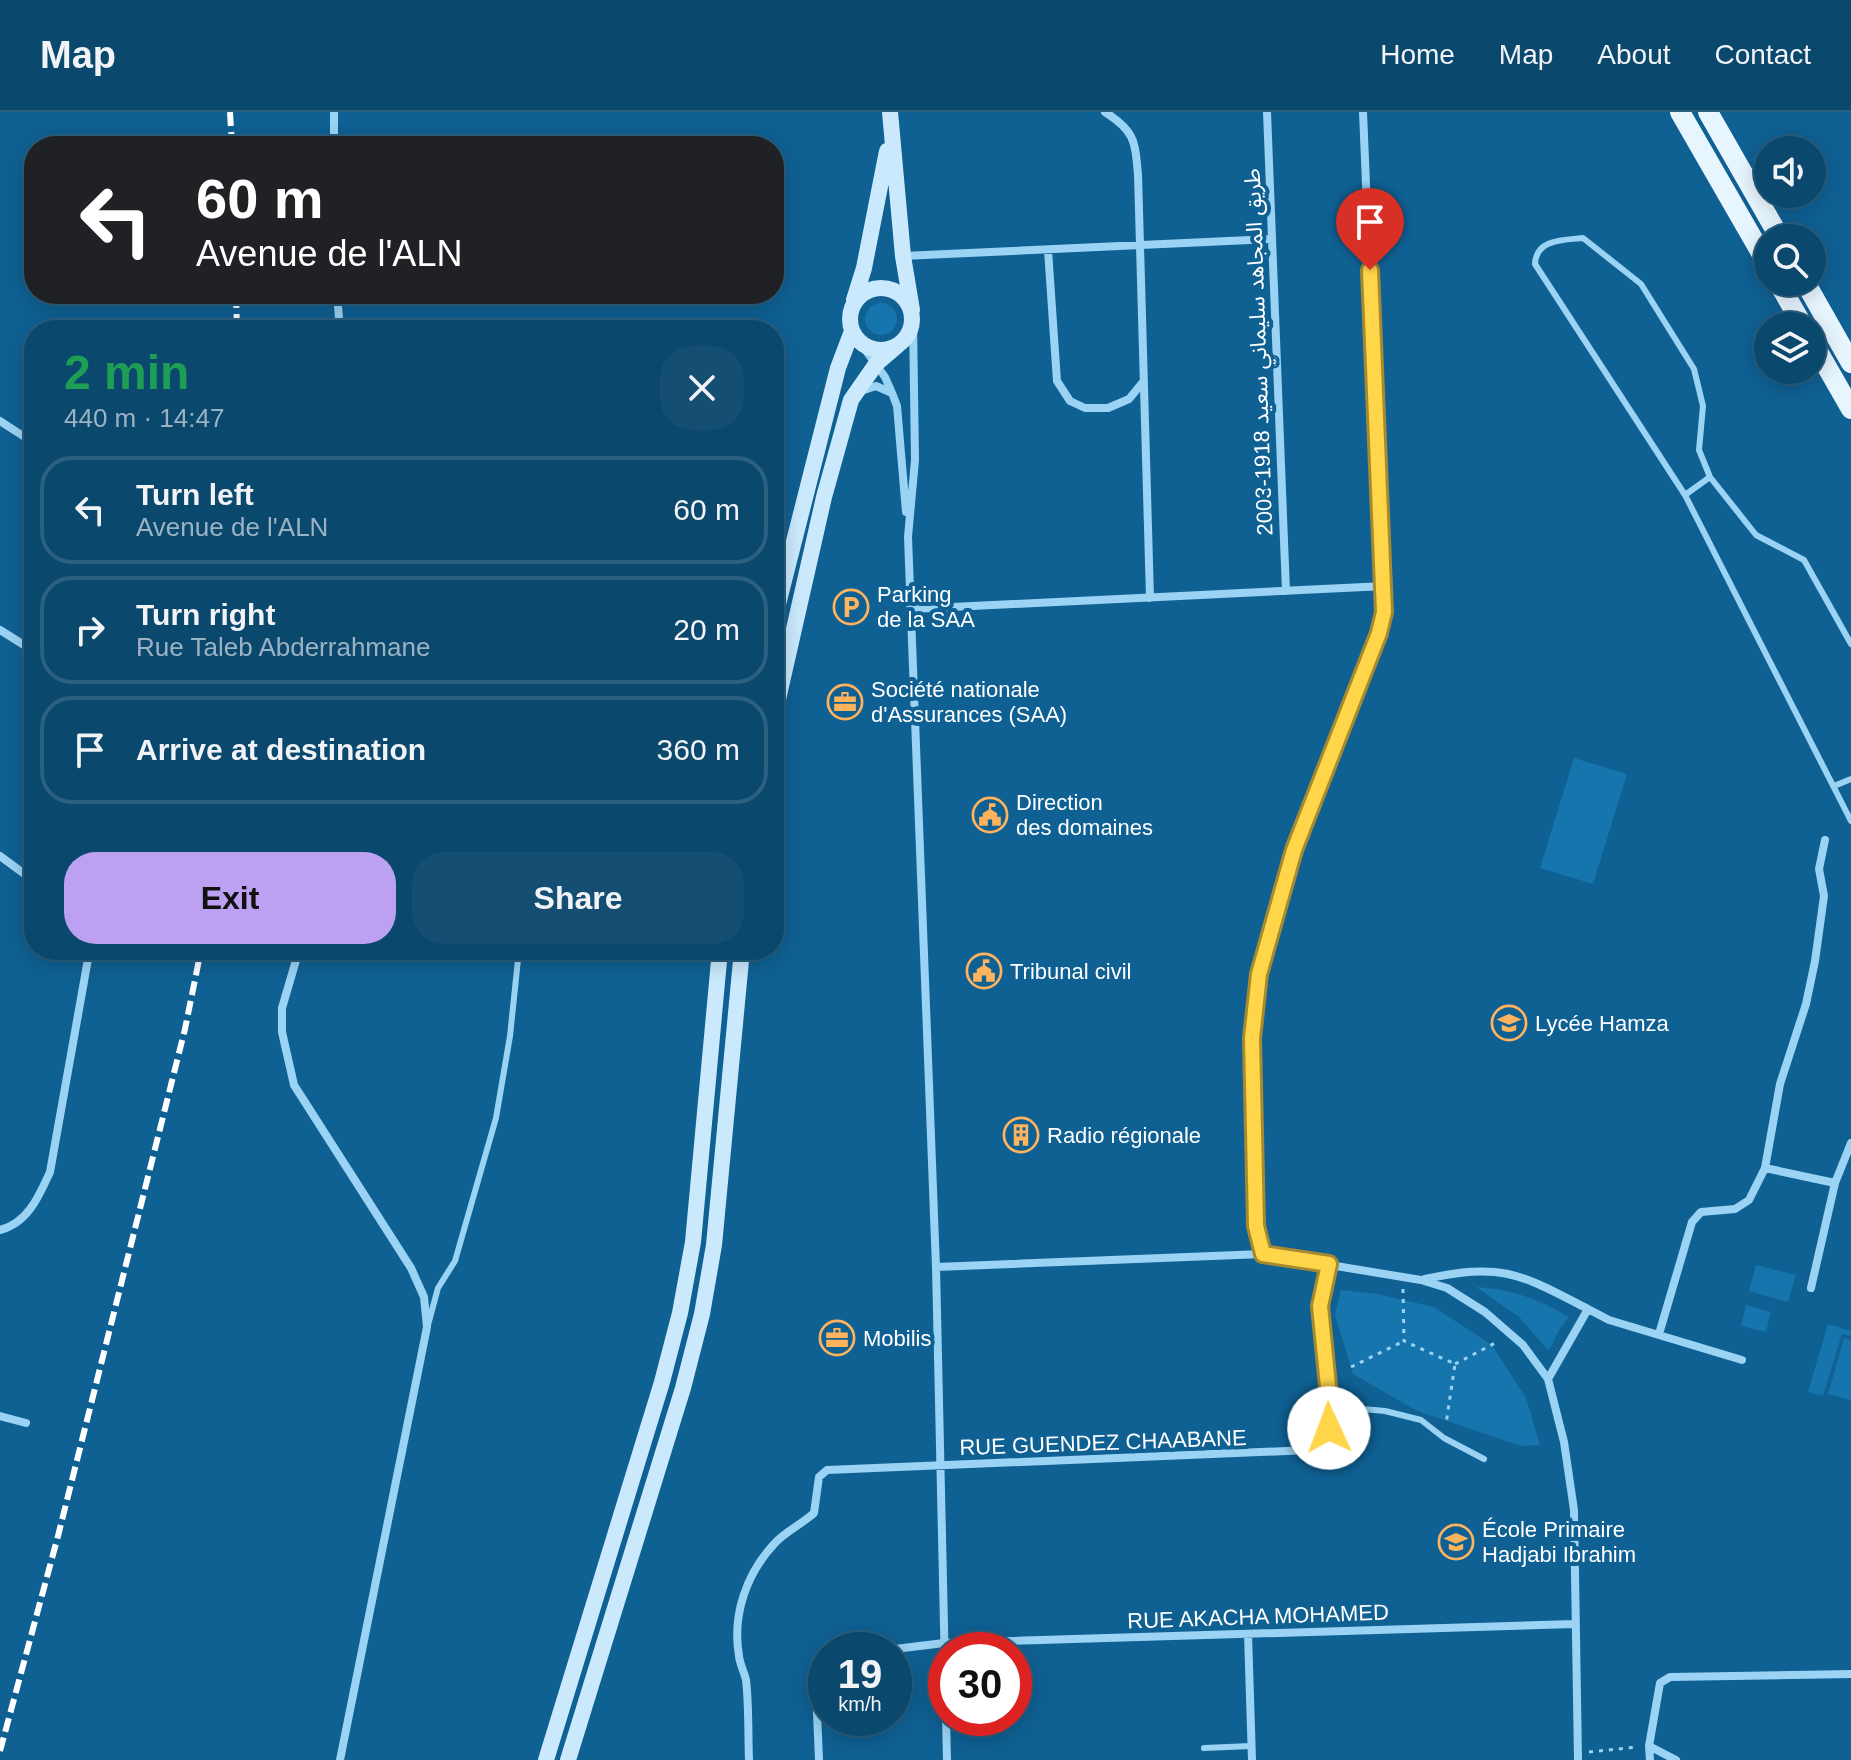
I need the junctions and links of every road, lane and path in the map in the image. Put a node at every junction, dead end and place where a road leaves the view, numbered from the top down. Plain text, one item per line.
1 (334, 112) edge
2 (890, 112) edge
3 (1105, 112) edge
4 (1267, 112) edge
5 (1363, 112) edge
6 (1680, 112) edge
7 (1708, 112) edge
8 (890, 134) junction
9 (334, 136) edge
10 (1772, 224) edge
11 (1272, 239) junction
12 (1754, 241) edge
13 (1139, 245) junction
14 (1048, 250) junction
15 (903, 256) junction
16 (1813, 296) edge
17 (851, 310) junction
18 (912, 315) junction
19 (855, 335) junction
20 (897, 346) junction
21 (1851, 363) edge
22 (876, 364) junction
23 (1826, 365) edge
24 (1143, 381) junction
25 (892, 393) junction
26 (851, 400) junction
27 (1851, 409) edge
28 (0, 421) edge
29 (24, 437) edge
30 (1710, 477) junction
31 (1685, 495) junction
32 (908, 537) junction
33 (784, 581) edge
34 (1385, 586) junction
35 (1286, 591) junction
36 (1150, 598) junction
37 (911, 609) junction
38 (0, 630) edge
39 (1851, 644) edge
40 (24, 645) dead end
41 (784, 673) edge
42 (1851, 779) edge
43 (1834, 786) junction
44 (1851, 821) edge
45 (1825, 840) dead end
46 (0, 856) edge
47 (24, 874) edge
48 (88, 960) edge
49 (296, 960) edge
50 (518, 960) edge
51 (719, 960) edge
52 (741, 960) edge
53 (1851, 1143) edge
54 (1765, 1168) junction
55 (1835, 1183) junction
56 (0, 1230) edge
57 (1263, 1254) junction
58 (1329, 1264) junction
59 (936, 1267) junction
60 (1404, 1277) junction
61 (1421, 1280) junction
62 (1811, 1288) dead end
63 (1588, 1309) junction
64 (427, 1327) junction
65 (1511, 1334) junction
66 (1659, 1334) junction
67 (1404, 1341) junction
68 (1742, 1360) dead end
69 (1455, 1364) junction
70 (1351, 1367) dead end
71 (1548, 1379) junction
72 (1330, 1406) junction
73 (0, 1416) edge
74 (26, 1423) dead end
75 (1444, 1438) junction
76 (1484, 1459) dead end
77 (941, 1466) junction
78 (1574, 1624) junction
79 (944, 1632) edge
80 (1248, 1634) junction
81 (1032, 1640) edge
82 (1851, 1674) edge
83 (818, 1736) edge
84 (946, 1736) edge
85 (1251, 1746) junction
86 (1649, 1746) junction
87 (1204, 1748) dead end
88 (1578, 1756) edge
89 (340, 1760) edge
90 (546, 1760) edge
91 (568, 1760) edge
92 (749, 1760) edge
93 (819, 1760) edge
94 (947, 1760) edge
95 (1252, 1760) edge
96 (1650, 1760) edge
97 (1676, 1760) edge

1 - 9 street
2 - 8 main road
3 - 13 street
4 - 11 street, طريق المجاهد سليماني سعيد 1918-2003
5 - 34 street
6 - 12 main road
7 - 10 main road
8 - 15 main road
8 - 17 main road
11 - 13 street
11 - 35 street, طريق المجاهد سليماني سعيد 1918-2003
13 - 14 street
13 - 24 street
14 - 15 street
14 - 24 street
15 - 18 main road
16 - 21 main road
17 - 18 main road
17 - 19 main road
18 - 20 main road
18 - 32 street
19 - 20 main road
19 - 22 street
19 - 33 main road
20 - 22 main road
22 - 25 street
22 - 26 main road
23 - 27 main road
24 - 36 street
25 - 26 street
25 - 32 street
26 - 41 main road
28 - 29 street
30 - 31 lane
30 - 31 lane
30 - 39 lane
31 - 43 lane
32 - 37 street
34 - 35 street
34 - 57 street
35 - 36 street
36 - 37 street
37 - 59 street
38 - 40 street
42 - 43 lane
43 - 44 lane
45 - 54 street
46 - 47 street
48 - 56 street
49 - 64 street
50 - 64 lane
51 - 90 main road
52 - 91 main road
53 - 55 street
54 - 55 street
54 - 66 street
55 - 62 street
57 - 58 street
57 - 59 street
58 - 60 street
58 - 72 street, RUE GUENDEZ CHAABANE
59 - 77 street
60 - 61 street
60 - 67 path
61 - 63 street
61 - 65 street
63 - 66 street
63 - 71 street
64 - 89 street
65 - 69 path
65 - 71 street
66 - 68 street
67 - 69 path
67 - 70 path
69 - 75 path
71 - 78 street
72 - 75 lane
72 - 77 street, RUE GUENDEZ CHAABANE
73 - 74 street
75 - 76 lane
77 - 79 street
77 - 92 street
78 - 80 street, RUE AKACHA MOHAMED
78 - 88 street
80 - 81 street, RUE AKACHA MOHAMED
80 - 85 street
82 - 86 street
83 - 93 street
84 - 94 street
85 - 87 lane
85 - 95 street
86 - 88 path
86 - 96 street
86 - 97 street

